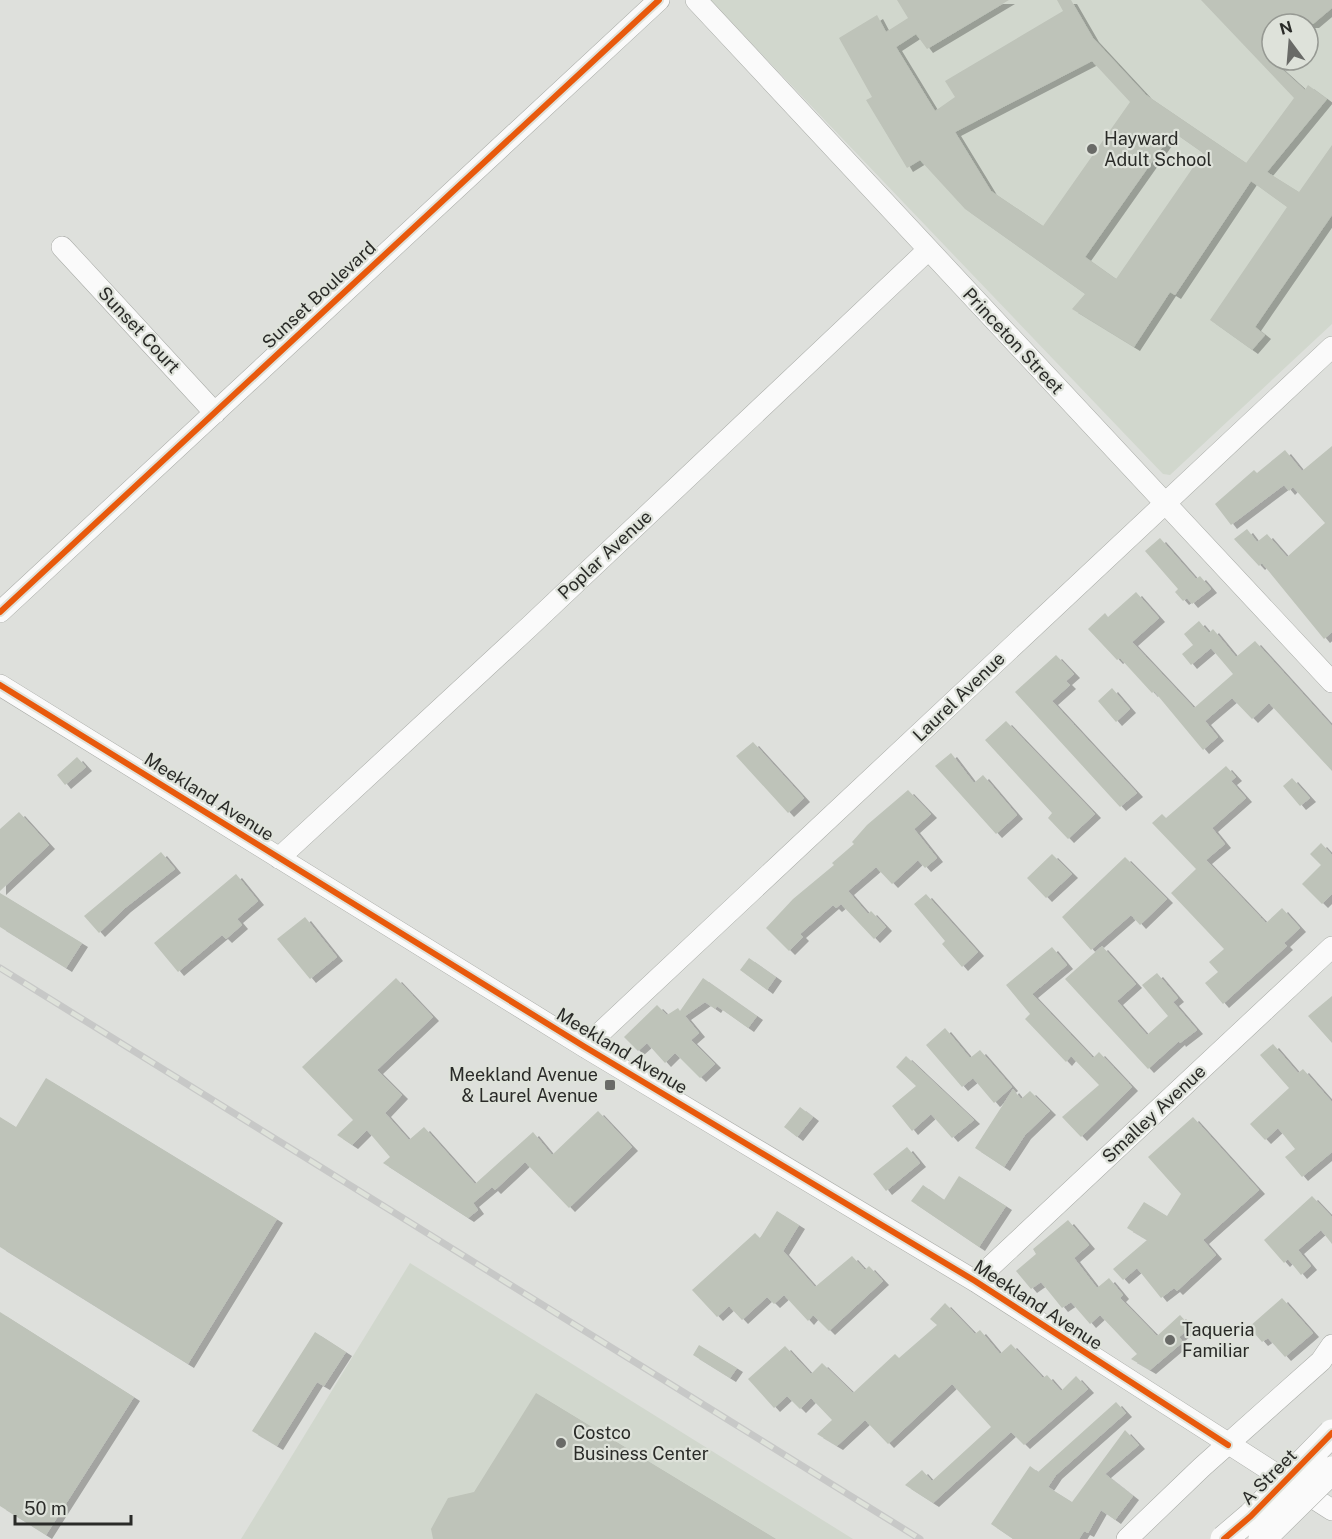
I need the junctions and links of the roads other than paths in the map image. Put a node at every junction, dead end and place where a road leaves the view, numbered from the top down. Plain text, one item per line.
1 (659, 0) edge
2 (696, 0) edge
3 (62, 247) dead end
4 (928, 250) junction
5 (1332, 347) edge
6 (215, 413) junction
7 (1165, 504) junction
8 (0, 612) edge
9 (1332, 682) edge
10 (0, 686) edge
11 (279, 858) junction
12 (1332, 946) edge
13 (585, 1047) junction
14 (975, 1281) junction
15 (1332, 1345) edge
16 (1332, 1433) edge
17 (1228, 1445) junction
18 (1332, 1470) edge
19 (1332, 1510) edge
20 (1127, 1539) edge
21 (1224, 1539) edge
22 (1262, 1539) edge

1 - 6 street, Sunset Boulevard
2 - 4 street, Princeton Street
3 - 6 street, Sunset Court
4 - 7 street, Princeton Street
4 - 11 street, Poplar Avenue
5 - 7 street, Laurel Avenue
6 - 8 street, Sunset Boulevard
7 - 9 street, Princeton Street
7 - 13 street, Laurel Avenue
10 - 11 street, Meekland Avenue
11 - 13 street, Meekland Avenue
12 - 14 street, Smalley Avenue
13 - 14 street, Meekland Avenue
14 - 17 street, Meekland Avenue
15 - 17 street
16 - 21 main road, A Street, bridge
17 - 19 street, Meekland Avenue
17 - 20 street
18 - 22 main road, bridge

